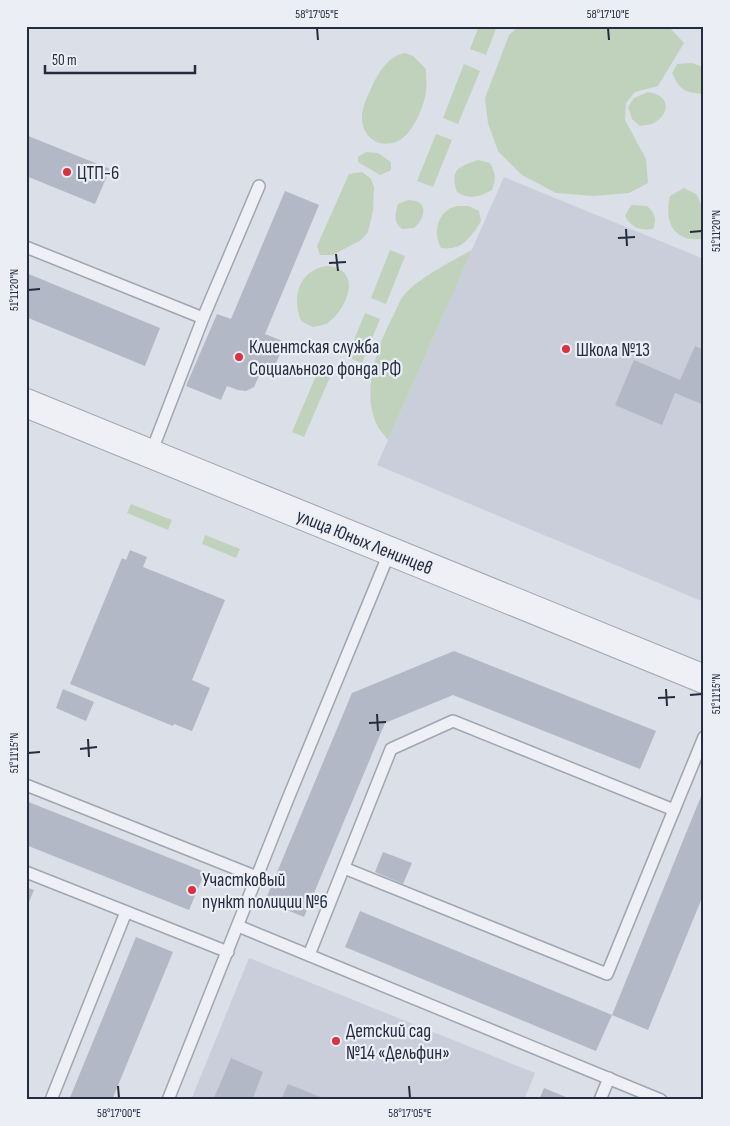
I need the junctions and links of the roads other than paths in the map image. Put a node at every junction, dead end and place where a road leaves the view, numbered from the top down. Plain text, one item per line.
1 (259, 186) dead end
2 (26, 247) edge
3 (202, 318) junction
4 (26, 403) edge
5 (151, 454) junction
6 (390, 551) junction
7 (704, 678) edge
8 (704, 737) edge
9 (26, 785) edge
10 (674, 810) junction
11 (344, 868) junction
12 (26, 872) edge
13 (257, 877) junction
14 (126, 912) junction
15 (238, 926) junction
16 (228, 952) junction
17 (309, 955) junction
18 (609, 1078) junction
19 (51, 1100) edge
20 (168, 1100) edge
21 (600, 1100) edge
22 (661, 1100) edge

1 - 3 lane
2 - 3 lane
3 - 5 lane
4 - 5 street, улица Юных Ленинцев
5 - 6 street, улица Юных Ленинцев
6 - 7 street, улица Юных Ленинцев
6 - 13 lane
8 - 10 lane
9 - 13 lane
10 - 11 lane
10 - 11 lane
11 - 17 lane
12 - 14 lane
13 - 15 lane
14 - 16 lane
14 - 19 lane
15 - 16 lane
15 - 17 lane
16 - 20 lane
17 - 18 lane
18 - 21 lane
18 - 22 lane

